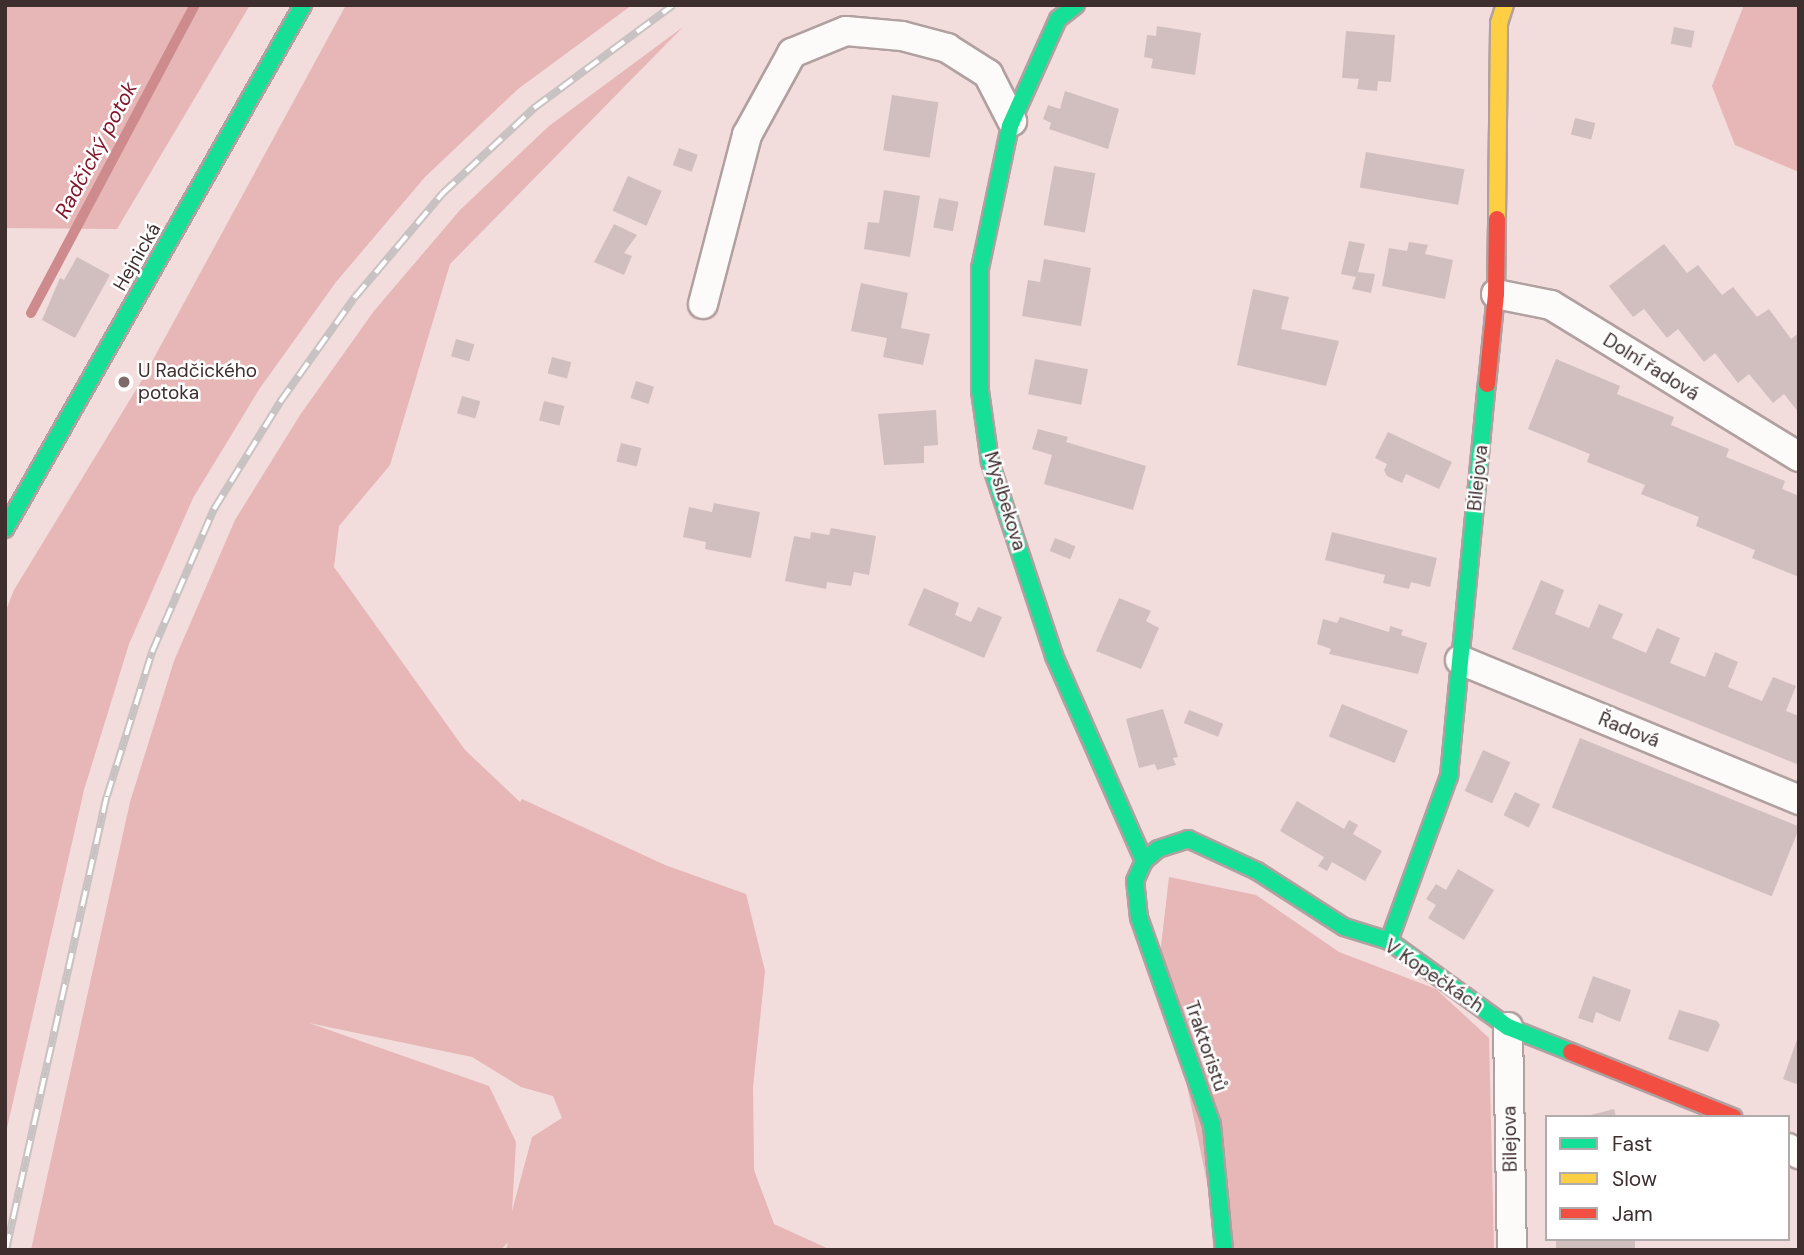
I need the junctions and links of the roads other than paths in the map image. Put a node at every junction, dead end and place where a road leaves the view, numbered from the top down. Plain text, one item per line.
1 (303, 5) edge
2 (1076, 5) edge
3 (1505, 5) edge
4 (1012, 121) junction
5 (1496, 294) junction
6 (703, 304) dead end
7 (1799, 457) edge
8 (5, 529) edge
9 (1460, 660) junction
10 (1799, 800) edge
11 (1144, 861) junction
12 (1389, 941) junction
13 (1508, 1027) junction
14 (1729, 1115) edge
15 (1224, 1250) edge
16 (1512, 1250) edge

1 - 8 street, Hejnická
2 - 4 street, Myslbekova
3 - 5 street, Bilejova
4 - 6 street
4 - 11 street, Myslbekova
5 - 7 street, Dolní řadová
5 - 9 street, Bilejova
9 - 10 street, Řadová
9 - 12 street, Bilejova
11 - 12 street, V Kopečkách
11 - 15 street, Traktoristů
12 - 13 street, V Kopečkách
13 - 14 street, V Kopečkách
13 - 16 street, Bilejova

